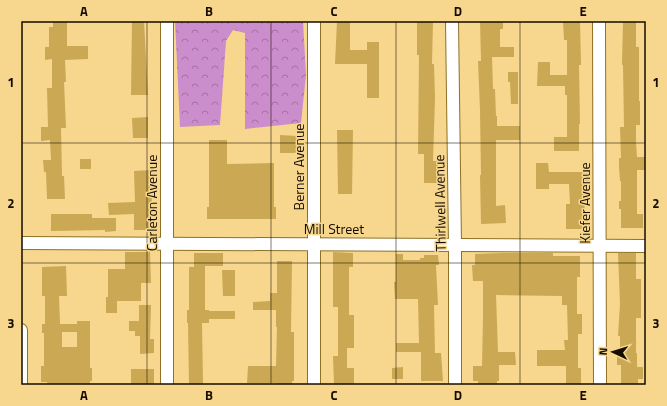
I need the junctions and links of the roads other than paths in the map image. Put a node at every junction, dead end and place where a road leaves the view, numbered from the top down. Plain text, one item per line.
1 (167, 21) edge
2 (314, 21) edge
3 (452, 21) edge
4 (599, 21) edge
5 (21, 243) edge
6 (167, 244) junction
7 (314, 244) junction
8 (455, 245) junction
9 (600, 245) junction
10 (646, 246) edge
11 (21, 330) edge
12 (21, 385) edge
13 (167, 385) edge
14 (314, 385) edge
15 (455, 385) edge
16 (600, 385) edge

1 - 6 street, Carleton Avenue
2 - 7 street, Berner Avenue
3 - 8 street, Thirlwell Avenue
4 - 9 street, Kiefer Avenue
5 - 6 street, Mill Street
6 - 7 street, Mill Street
6 - 13 street, Carleton Avenue
7 - 8 street, Mill Street
7 - 14 street, Berner Avenue
8 - 9 street, Mill Street
8 - 15 street, Thirlwell Avenue
9 - 10 street, Mill Street
9 - 16 street, Kiefer Avenue
11 - 12 street

